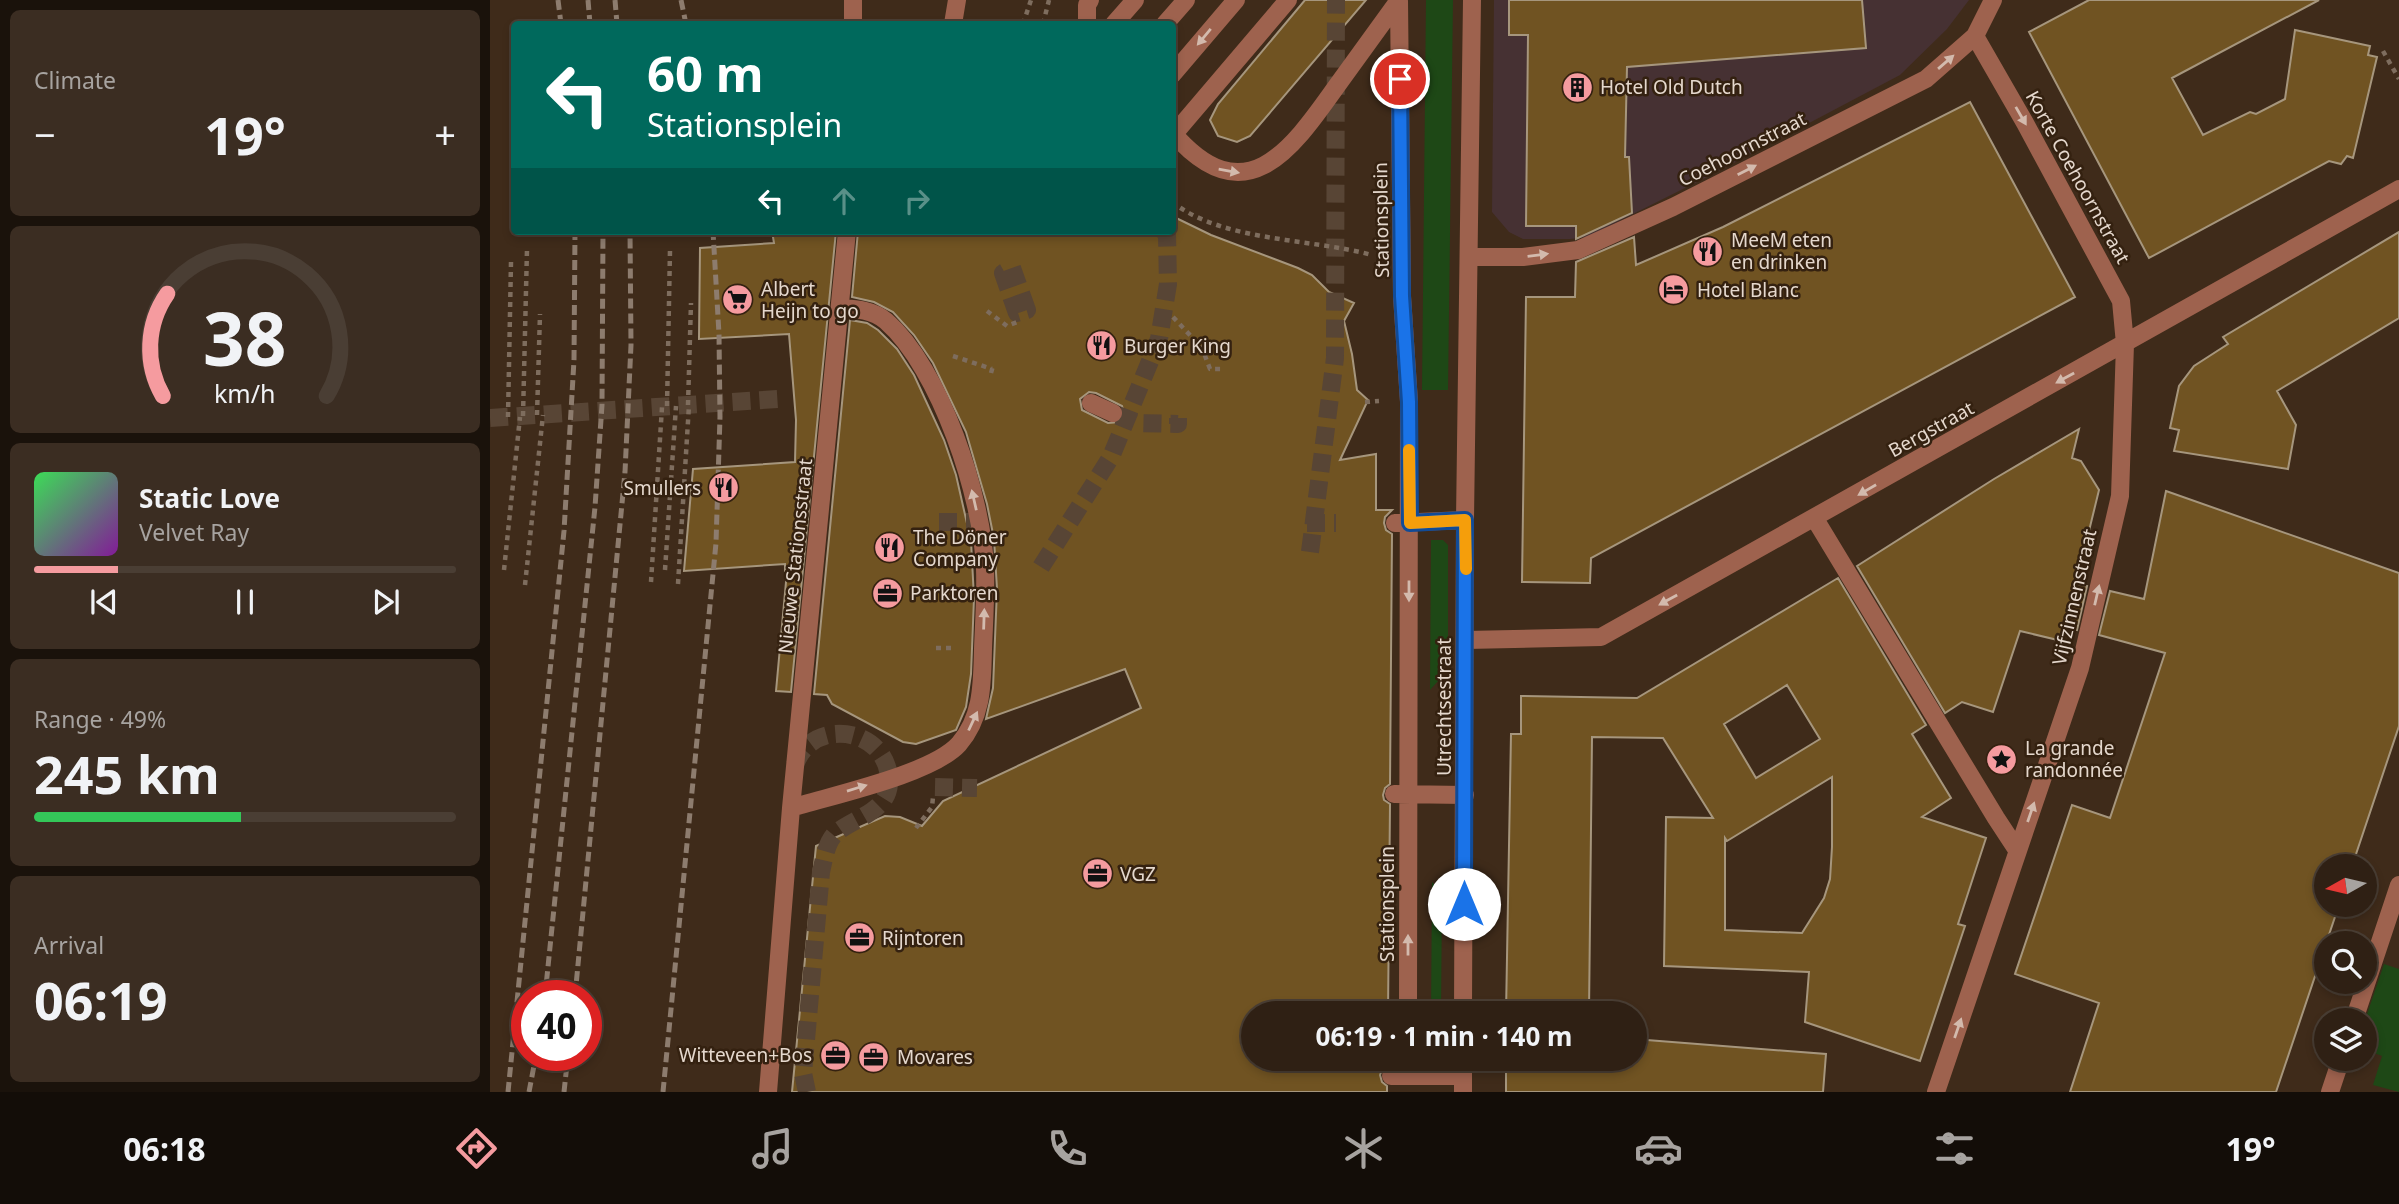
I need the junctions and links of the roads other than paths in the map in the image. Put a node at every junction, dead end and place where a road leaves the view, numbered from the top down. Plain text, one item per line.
1 (853, 0) edge
2 (957, 0) edge
3 (1090, 0) edge
4 (1135, 0) edge
5 (1185, 0) edge
6 (1236, 0) edge
7 (1288, 0) edge
8 (1399, 0) edge
9 (1472, 0) edge
10 (1993, 0) edge
11 (853, 21) edge
12 (954, 21) edge
13 (1087, 21) edge
14 (1117, 21) edge
15 (1168, 21) edge
16 (1975, 36) junction
17 (1176, 70) edge
18 (1176, 130) edge
19 (1176, 136) edge
20 (2399, 190) edge
21 (847, 235) edge
22 (1469, 257) junction
23 (841, 308) junction
24 (2124, 344) junction
25 (1091, 403) dead end
26 (1113, 412) tunnel mouth
27 (1815, 519) junction
28 (1465, 520) junction
29 (1402, 523) junction
30 (1466, 640) junction
31 (1401, 794) junction
32 (1465, 795) junction
33 (791, 808) junction
34 (2017, 850) junction
35 (2399, 884) edge
36 (1408, 1001) edge
37 (1463, 1001) edge
38 (2358, 1008) edge
39 (1414, 1071) edge
40 (2337, 1071) edge
41 (1463, 1075) edge
42 (768, 1092) edge
43 (1936, 1092) edge
44 (2330, 1092) edge

1 - 11 street
2 - 12 street
3 - 13 street
4 - 14 street
5 - 15 street
6 -> 17 street
7 - 18 street, Stationsplein
19 -> 8 street, Stationsplein
8 - 29 street, Stationsplein
9 - 22 street
10 - 16 street, Coehoornstraat
22 -> 16 street, Coehoornstraat
16 -> 24 street, Korte Coehoornstraat
20 - 24 street, Bergstraat
21 - 23 street, Nieuwe Stationsstraat
22 - 28 street, Utrechtsestraat
23 - 33 street, Nieuwe Stationsstraat
33 -> 23 street
24 -> 27 street, Bergstraat
34 -> 24 street, Vijfzinnenstraat
25 - 26 street
27 -> 30 street, Bergstraat
27 - 34 street
28 - 29 street
28 - 30 street, Utrechtsestraat
29 -> 31 street, Stationsplein
30 - 32 street, Utrechtsestraat
31 - 32 street
36 -> 31 street, Stationsplein
32 - 37 street, Utrechtsestraat
33 - 42 street, Nieuwe Stationsstraat
43 -> 34 street, Vijfzinnenstraat
35 - 38 street
39 - 41 street
40 - 44 street

